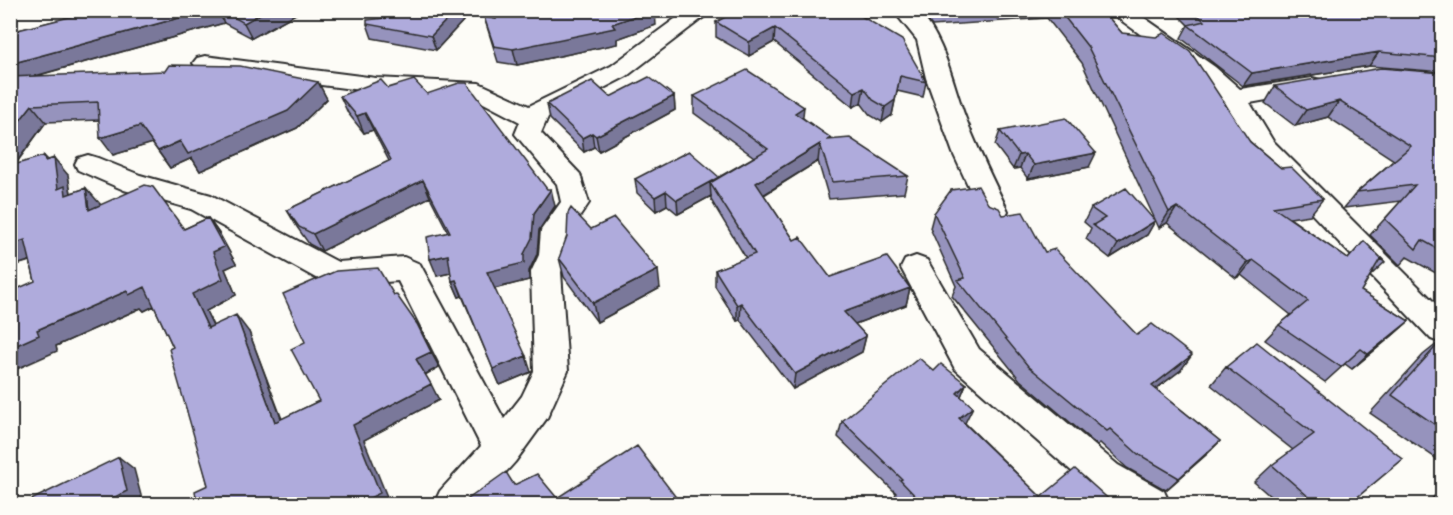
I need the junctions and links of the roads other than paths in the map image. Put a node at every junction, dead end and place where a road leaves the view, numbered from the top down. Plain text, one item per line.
1 (702, 10) edge
2 (904, 10) edge
3 (1118, 10) edge
4 (205, 63) edge
5 (1335, 81) edge
6 (1235, 98) junction
7 (532, 118) junction
8 (88, 164) dead end
9 (994, 211) edge
10 (916, 268) dead end
11 (1443, 330) edge
12 (502, 450) junction
13 (453, 504) edge
14 (1151, 504) edge

1 - 7 street
2 - 9 street
3 - 6 street
4 - 7 street
5 - 6 street
6 - 11 street
7 - 12 street
8 - 12 street
10 - 14 street
12 - 13 street

